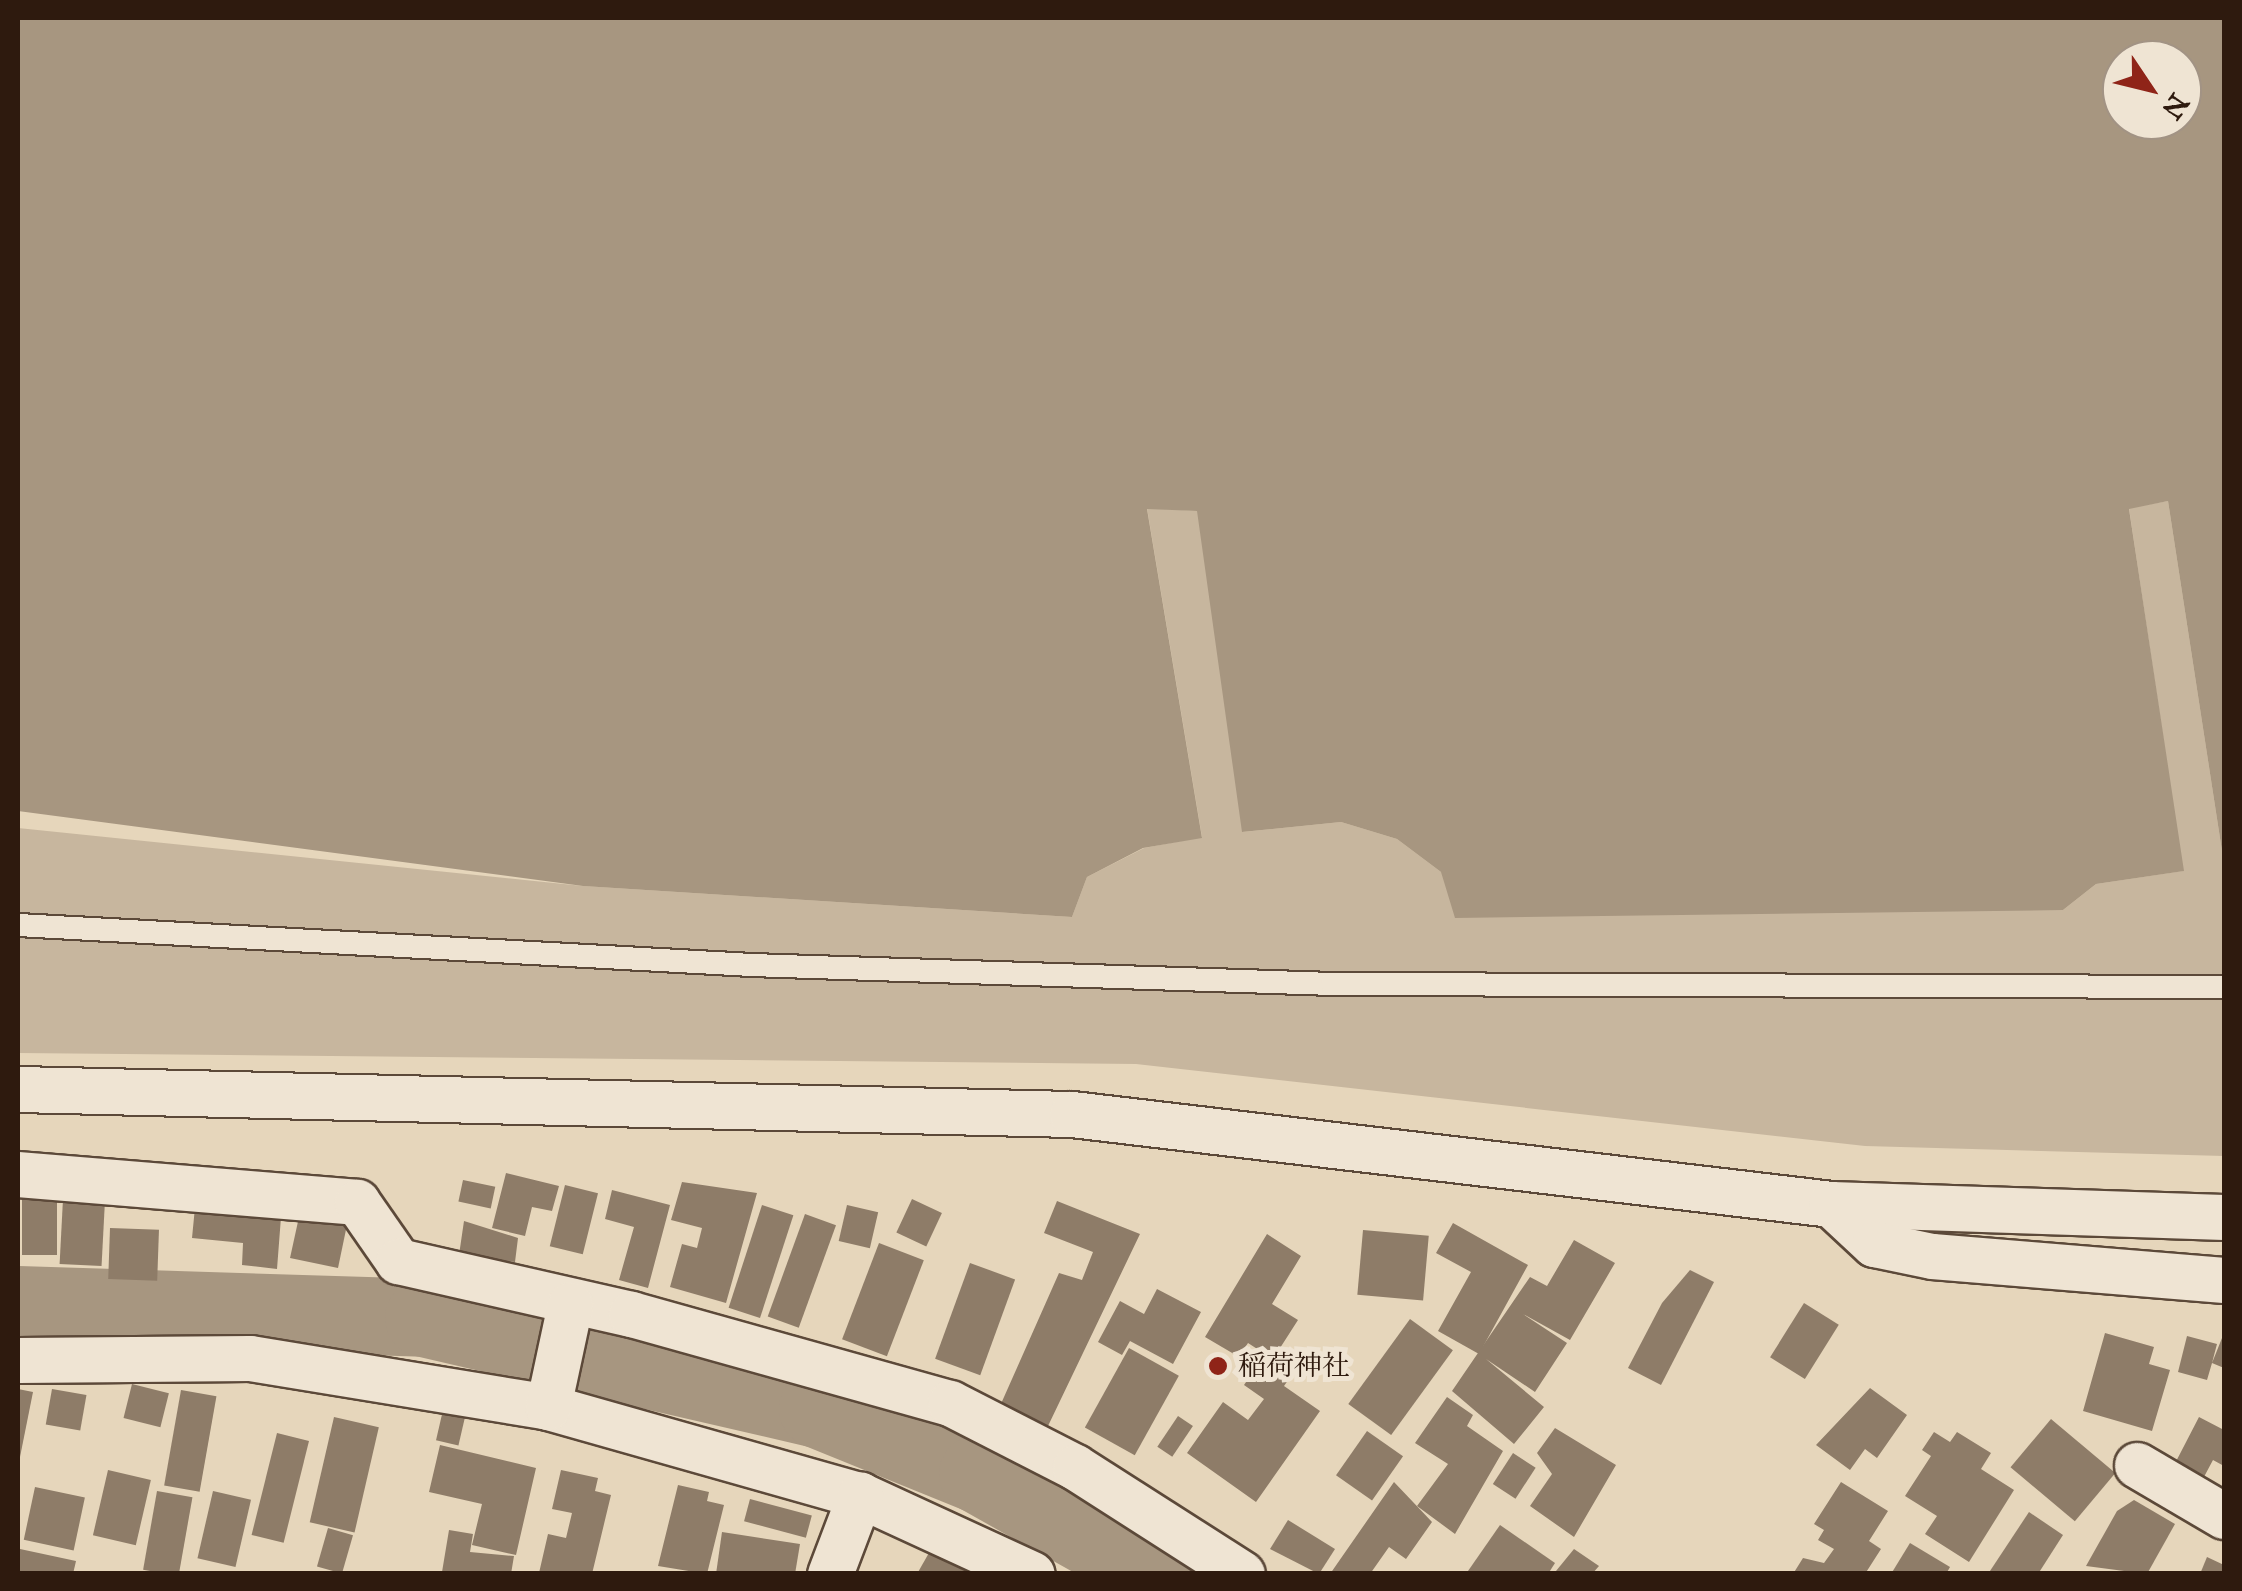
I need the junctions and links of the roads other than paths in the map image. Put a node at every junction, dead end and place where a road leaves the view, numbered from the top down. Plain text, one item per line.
1 (18, 925) edge
2 (2224, 987) edge
3 (18, 1089) edge
4 (18, 1174) edge
5 (1831, 1204) junction
6 (2224, 1217) edge
7 (2224, 1280) edge
8 (570, 1304) junction
9 (18, 1360) edge
10 (548, 1407) junction
11 (2137, 1465) dead end
12 (860, 1495) junction
13 (2224, 1516) edge
14 (830, 1574) edge
15 (1032, 1574) edge
16 (1242, 1574) edge

1 - 2 lane
3 - 5 street
4 - 8 street
5 - 6 street
5 - 7 street
8 - 10 street
8 - 16 street
9 - 10 street
10 - 12 street
11 - 13 street
12 - 14 street
12 - 15 street

